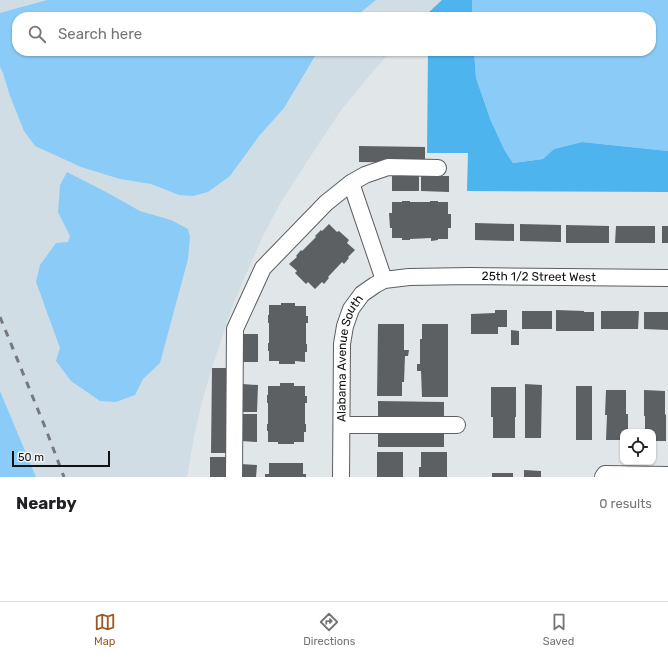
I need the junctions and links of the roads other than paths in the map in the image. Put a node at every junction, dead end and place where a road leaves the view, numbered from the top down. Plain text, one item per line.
1 (438, 168) dead end
2 (351, 183) junction
3 (409, 277) joint
4 (668, 278) edge
5 (384, 280) junction
6 (342, 425) junction
7 (457, 425) dead end
8 (668, 475) edge
9 (604, 476) edge
10 (234, 477) edge
11 (341, 477) edge

1 - 2 street
2 - 5 street
2 - 10 street
3 - 4 street, 25th 1/2 Street West
3 - 5 street, Alabama Avenue South
5 - 6 street, Alabama Avenue South
6 - 7 street
6 - 11 street, Alabama Avenue South
8 - 9 street

